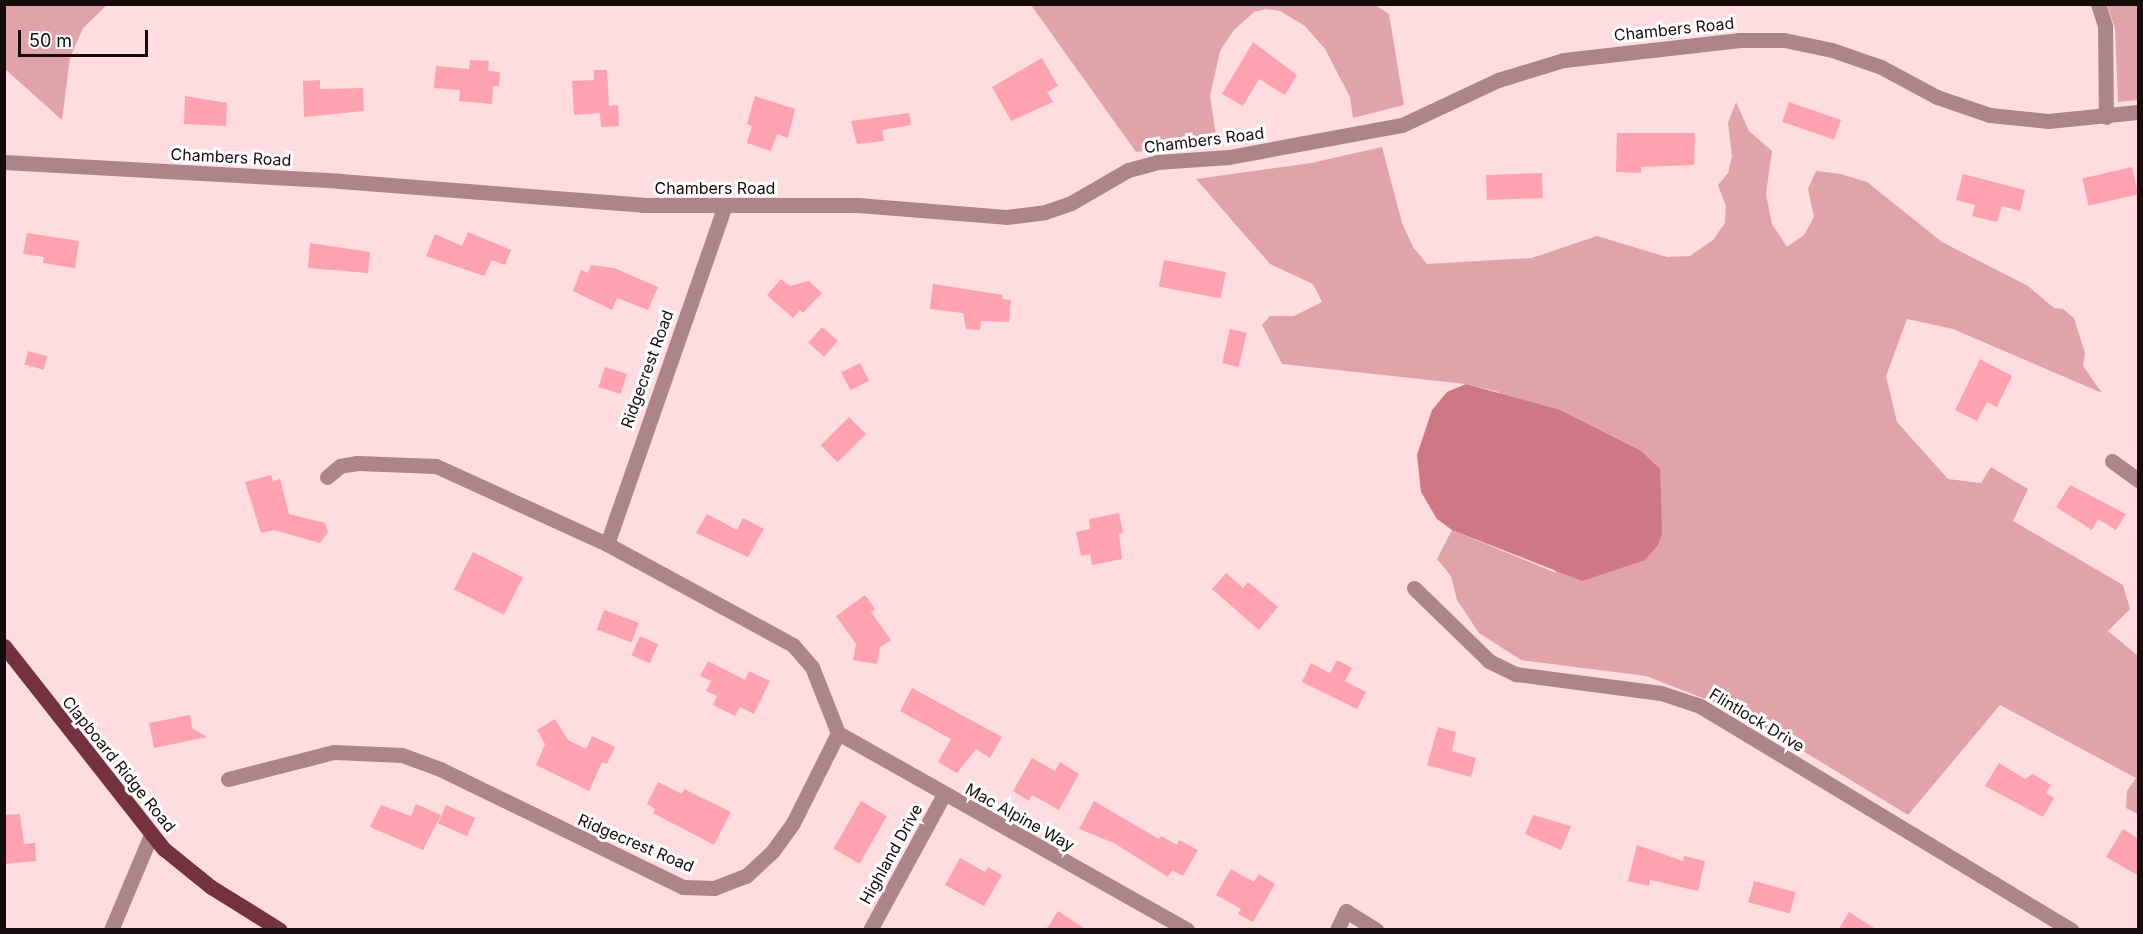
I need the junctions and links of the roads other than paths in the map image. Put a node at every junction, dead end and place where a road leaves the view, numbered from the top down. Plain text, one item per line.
1 (2098, 4) edge
2 (2139, 112) edge
3 (2106, 117) junction
4 (4, 162) edge
5 (724, 208) junction
6 (2112, 461) dead end
7 (327, 477) dead end
8 (2139, 480) edge
9 (607, 544) junction
10 (1414, 588) dead end
11 (4, 646) edge
12 (838, 733) junction
13 (228, 779) dead end
14 (943, 796) junction
15 (151, 835) junction
16 (111, 930) edge
17 (280, 930) edge
18 (870, 930) edge
19 (1187, 930) edge
20 (1337, 930) edge
21 (1377, 930) edge
22 (2072, 930) edge

1 - 3 street
2 - 3 street, Chambers Road
3 - 5 street, Chambers Road
4 - 5 street, Chambers Road
5 - 9 street, Ridgecrest Road
6 - 8 street
7 - 9 street
9 - 12 street
10 - 22 street, Flintlock Drive
11 - 15 main road, Clapboard Ridge Road
12 - 13 street, Ridgecrest Road
12 - 14 street, Mac Alpine Way
14 - 18 street, Highland Drive
14 - 19 street, Mac Alpine Way
15 - 16 street
15 - 17 main road, Clapboard Ridge Road
20 - 21 street

